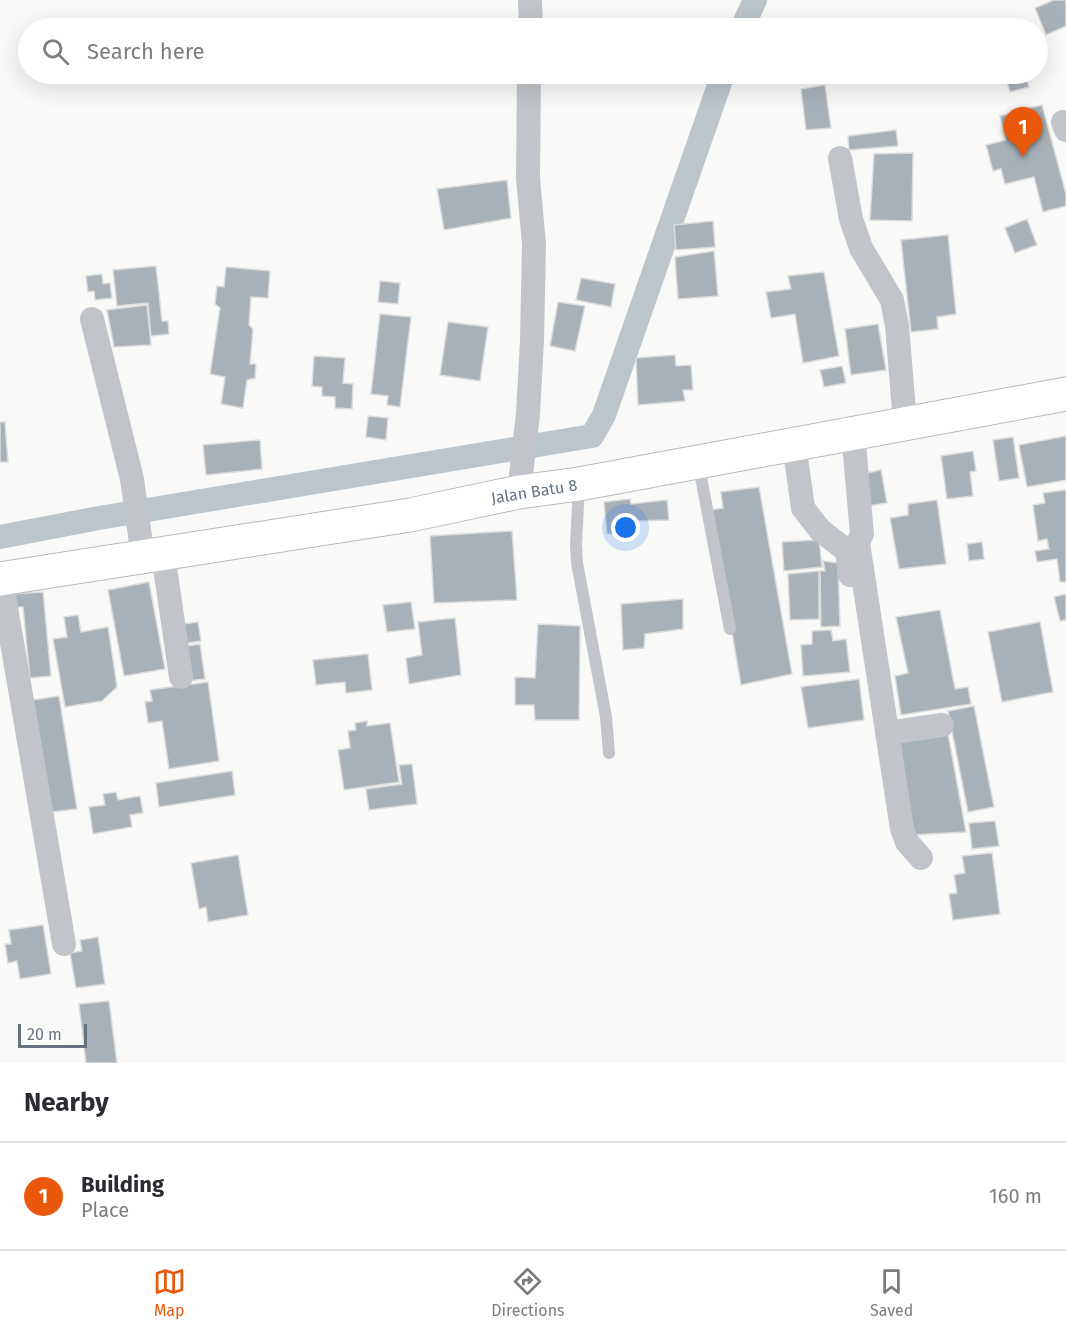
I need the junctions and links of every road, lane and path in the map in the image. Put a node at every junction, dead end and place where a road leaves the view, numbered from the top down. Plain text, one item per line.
1 (530, 2) dead end
2 (531, 18) edge
3 (529, 84) edge
4 (840, 159) dead end
5 (92, 319) dead end
6 (1066, 394) edge
7 (905, 423) junction
8 (854, 433) junction
9 (794, 444) junction
10 (698, 461) junction
11 (521, 478) junction
12 (579, 484) junction
13 (852, 547) junction
14 (149, 548) junction
15 (0, 579) edge
16 (730, 629) dead end
17 (861, 650) dead end
18 (181, 677) dead end
19 (942, 725) dead end
20 (887, 733) junction
21 (609, 753) dead end
22 (921, 858) dead end
23 (64, 944) dead end

1 - 2 street
3 - 11 street
4 - 7 street
5 - 14 street
6 - 7 street, Jalan Batu 8
7 - 8 street, Jalan Batu 8
8 - 9 street, Jalan Batu 8
8 - 13 street
9 - 10 street, Jalan Batu 8
9 - 13 street
10 - 12 street, Jalan Batu 8
10 - 16 lane
11 - 12 street, Jalan Batu 8
11 - 14 street, Jalan Batu 8
12 - 21 lane
13 - 17 street
13 - 20 street
14 - 15 street, Jalan Batu 8
14 - 18 street
15 - 23 street
19 - 20 street
20 - 22 street

